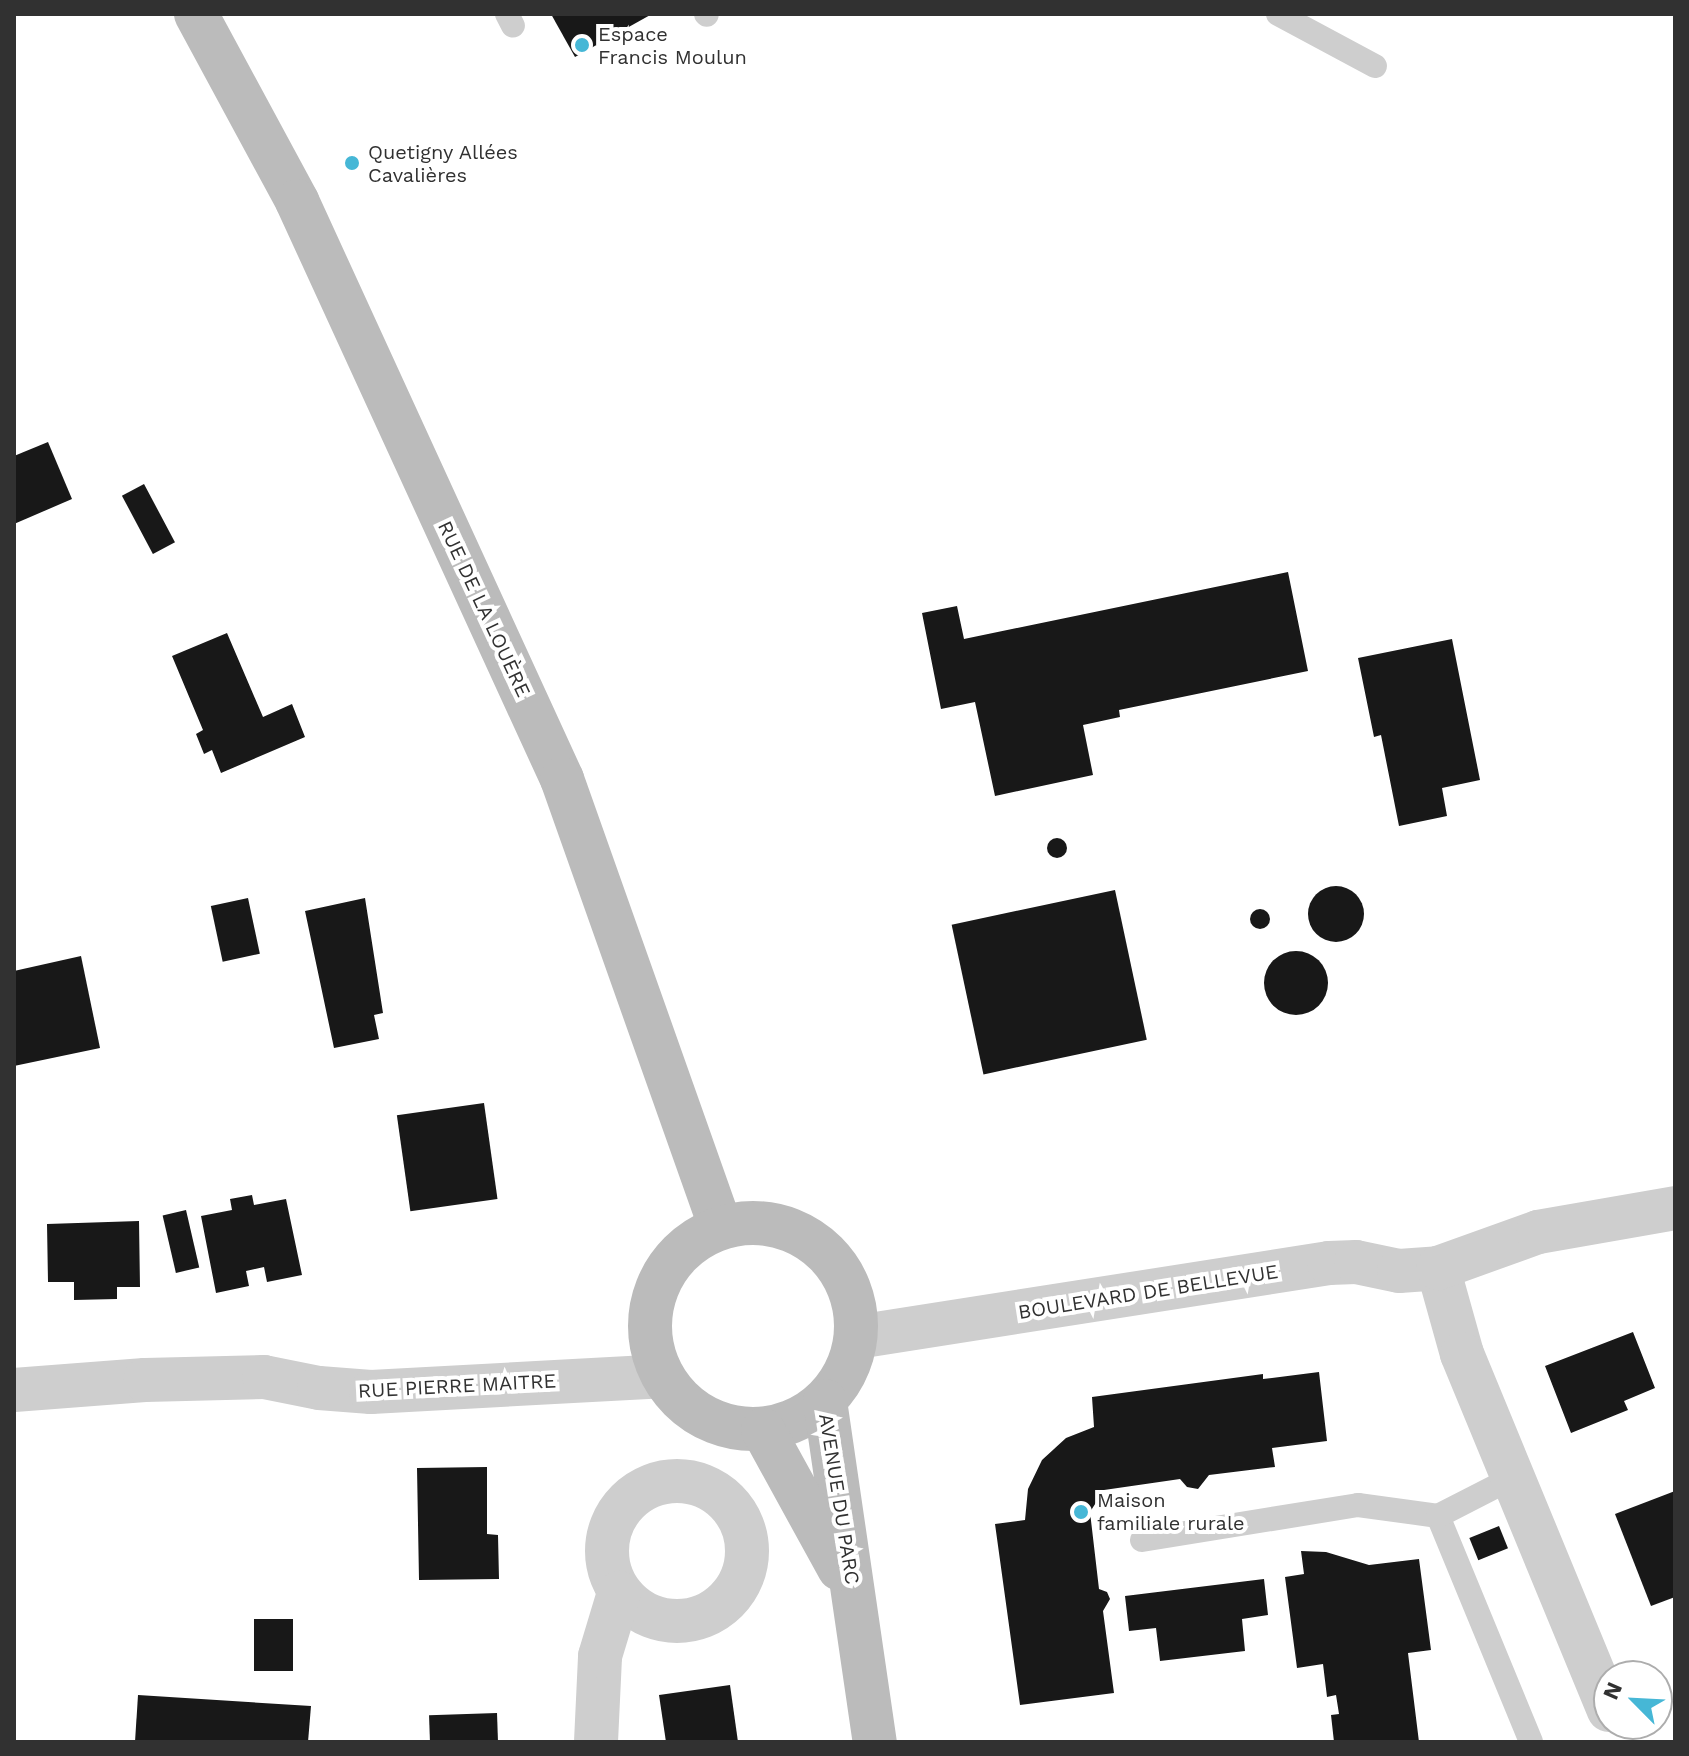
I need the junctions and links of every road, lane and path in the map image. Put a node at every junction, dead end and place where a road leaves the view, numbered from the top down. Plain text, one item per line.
1 (196, 14) edge
2 (1278, 14) edge
3 (1375, 66) dead end
4 (1675, 1208) edge
5 (720, 1226) junction
6 (1438, 1268) junction
7 (857, 1337) junction
8 (662, 1376) junction
9 (14, 1390) edge
10 (825, 1401) junction
11 (763, 1430) junction
12 (1512, 1478) junction
13 (1438, 1516) junction
14 (1142, 1540) dead end
15 (619, 1593) dead end
16 (854, 1596) junction
17 (1593, 1672) edge
18 (596, 1742) edge
19 (875, 1742) edge
20 (1531, 1742) edge

1 - 5 main road, RUE DE LA LOUÈRE
2 - 3 lane
4 - 6 street, BOULEVARD DE BELLEVUE
5 - 7 main road
5 - 8 main road
6 - 7 street, BOULEVARD DE BELLEVUE
6 - 12 street
7 - 10 main road
8 - 9 street, RUE PIERRE MAITRE
8 - 11 main road
10 - 11 main road
10 - 16 main road, AVENUE DU PARC
11 - 16 main road, AVENUE DU PARC
12 - 13 lane
12 - 17 street
13 - 14 lane
13 - 20 lane
15 - 18 street
16 - 19 main road, AVENUE DU PARC

